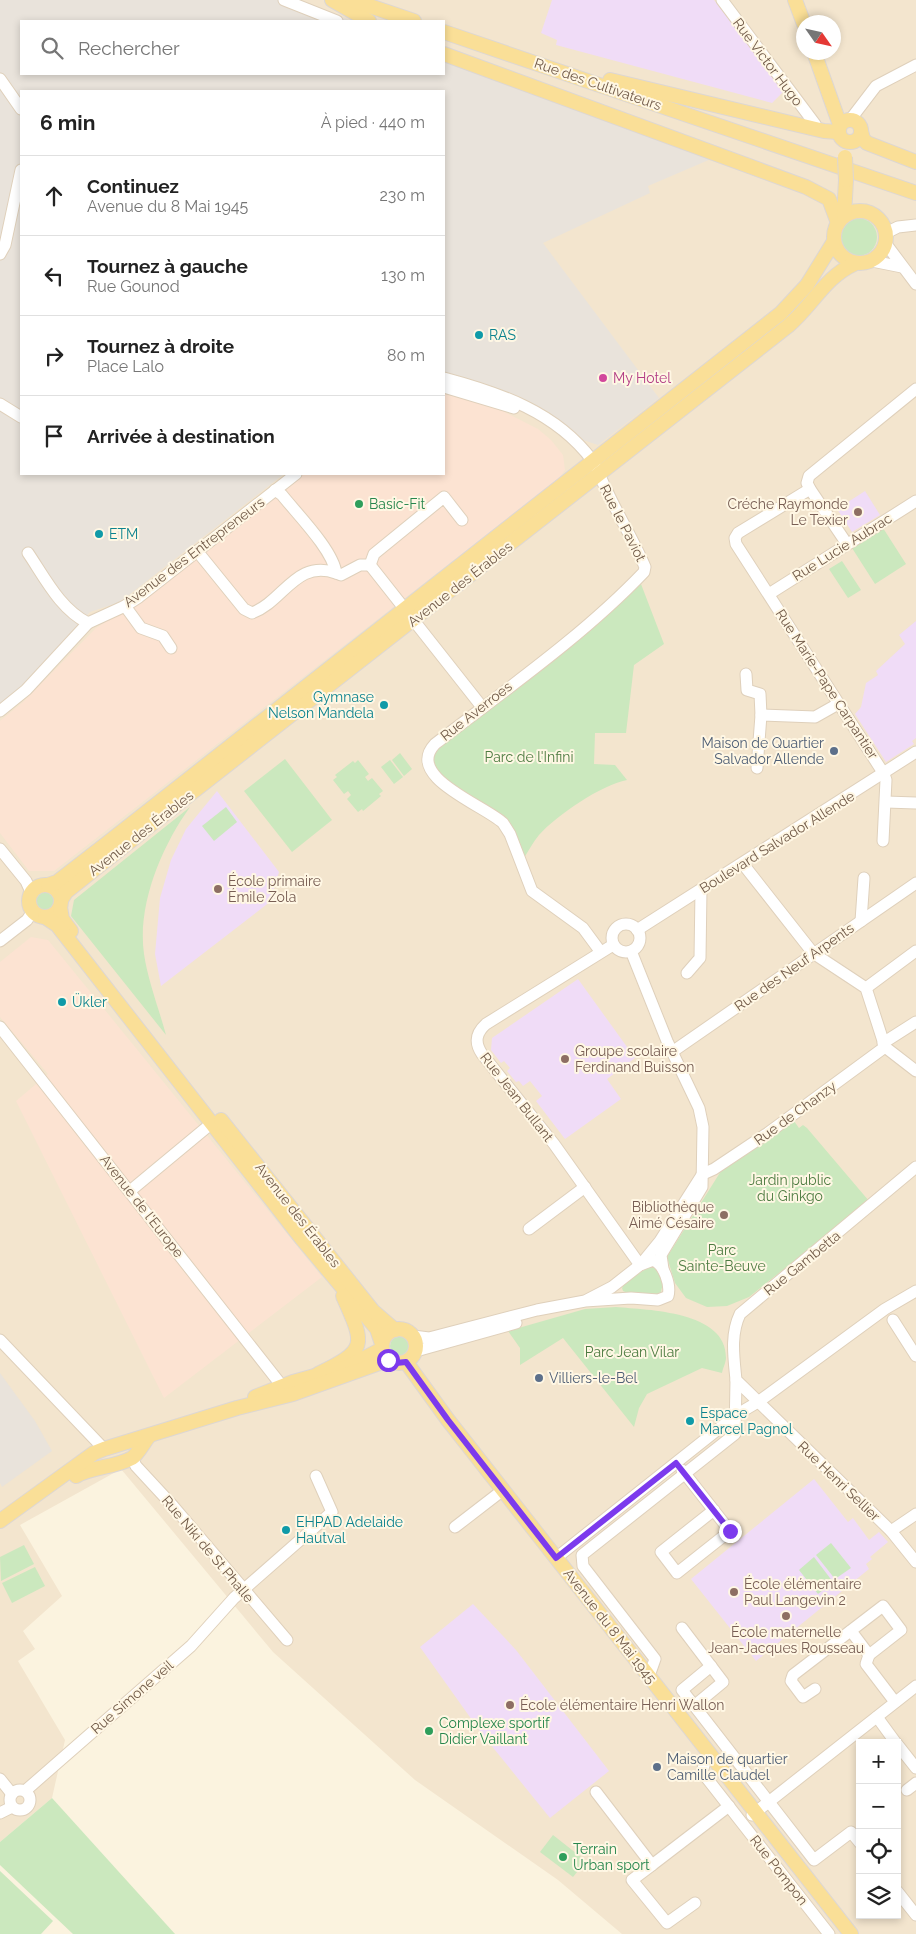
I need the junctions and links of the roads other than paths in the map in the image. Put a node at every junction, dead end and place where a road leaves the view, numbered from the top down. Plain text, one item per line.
1 (284, 0) edge
2 (332, 0) edge
3 (352, 0) edge
4 (722, 0) edge
5 (795, 0) edge
6 (801, 15) edge
7 (334, 20) edge
8 (367, 20) edge
9 (412, 20) edge
10 (445, 31) edge
11 (445, 31) edge
12 (445, 54) edge
13 (817, 60) edge
14 (916, 65) edge
15 (0, 79) edge
16 (20, 108) edge
17 (815, 124) dead end
18 (847, 128) junction
19 (916, 162) edge
20 (20, 175) edge
21 (846, 186) junction
22 (916, 193) edge
23 (863, 211) junction
24 (841, 219) junction
25 (916, 225) edge
26 (886, 239) junction
27 (833, 243) junction
28 (0, 254) edge
29 (872, 261) junction
30 (854, 264) junction
31 (903, 268) junction
32 (916, 284) edge
33 (445, 378) edge
34 (445, 387) edge
35 (916, 390) edge
36 (0, 404) edge
37 (20, 416) edge
38 (635, 429) junction
39 (581, 448) junction
40 (593, 468) junction
41 (295, 475) edge
42 (810, 489) junction
43 (275, 490) junction
44 (916, 501) edge
45 (462, 520) dead end
46 (846, 544) junction
47 (197, 551) junction
48 (28, 552) dead end
49 (370, 565) junction
50 (644, 572) joint
51 (336, 573) junction
52 (769, 594) junction
53 (125, 606) junction
54 (404, 609) junction
55 (413, 620) junction
56 (88, 623) junction
57 (171, 648) dead end
58 (746, 674) dead end
59 (838, 704) junction
60 (482, 708) junction
61 (0, 711) edge
62 (761, 715) junction
63 (916, 752) edge
64 (757, 768) dead end
65 (884, 774) junction
66 (886, 802) junction
67 (916, 803) edge
68 (883, 841) dead end
69 (0, 849) edge
70 (743, 864) junction
71 (864, 878) dead end
72 (916, 883) edge
73 (48, 885) junction
74 (701, 890) junction
75 (31, 892) junction
76 (61, 904) junction
77 (39, 914) junction
78 (861, 921) junction
79 (637, 930) junction
80 (0, 941) edge
81 (613, 945) junction
82 (600, 951) junction
83 (631, 951) junction
84 (916, 951) edge
85 (813, 953) junction
86 (687, 973) dead end
87 (866, 988) junction
88 (916, 1022) edge
89 (0, 1027) edge
90 (884, 1045) junction
91 (672, 1052) junction
92 (916, 1070) edge
93 (212, 1123) junction
94 (916, 1168) edge
95 (703, 1174) junction
96 (585, 1187) junction
97 (130, 1191) junction
98 (529, 1229) dead end
99 (302, 1239) junction
100 (640, 1265) junction
101 (663, 1270) junction
102 (916, 1291) edge
103 (586, 1301) junction
104 (560, 1306) junction
105 (892, 1320) dead end
106 (395, 1330) junction
107 (413, 1336) junction
108 (1, 1343) edge
109 (384, 1351) junction
110 (416, 1351) junction
111 (916, 1356) edge
112 (406, 1362) junction
113 (318, 1374) junction
114 (736, 1380) junction
115 (282, 1386) junction
116 (758, 1402) junction
117 (237, 1408) junction
118 (736, 1415) junction
119 (104, 1449) junction
120 (132, 1450) junction
121 (90, 1463) junction
122 (676, 1463) junction
123 (686, 1475) junction
124 (316, 1476) dead end
125 (503, 1490) junction
126 (714, 1510) junction
127 (916, 1514) edge
128 (0, 1521) edge
129 (455, 1527) dead end
130 (0, 1530) edge
131 (891, 1531) junction
132 (556, 1558) junction
133 (916, 1562) edge
134 (244, 1590) junction
135 (682, 1628) dead end
136 (851, 1631) junction
137 (287, 1640) dead end
138 (869, 1655) junction
139 (711, 1666) junction
140 (649, 1676) junction
141 (916, 1686) edge
142 (814, 1689) dead end
143 (895, 1702) junction
144 (694, 1706) junction
145 (876, 1717) junction
146 (894, 1739) edge
147 (901, 1748) edge
148 (708, 1752) junction
149 (916, 1768) edge
150 (0, 1779) edge
151 (25, 1792) junction
152 (596, 1792) dead end
153 (8, 1801) edge
154 (769, 1802) junction
155 (729, 1806) junction
156 (0, 1813) edge
157 (754, 1813) junction
158 (856, 1838) edge
159 (652, 1865) junction
160 (901, 1896) edge
161 (695, 1903) dead end
162 (916, 1915) edge
163 (830, 1934) edge
164 (851, 1934) edge

1 - 7 street
2 - 8 main road
3 - 9 main road
4 - 17 street, Rue Victor Hugo
5 - 6 main road
10 - 18 main road
11 - 22 main road, Rue des Cultivateurs
12 - 24 main road
13 - 18 main road
14 - 18 street
15 - 16 street
18 - 19 main road
18 - 21 main road, bridge
20 - 28 street
21 - 23 main road
21 - 24 main road
23 - 24 main road
23 - 26 main road
24 - 27 main road
25 - 26 street
26 - 29 main road
26 - 31 street
27 - 30 main road
27 - 38 main road, Avenue des Érables
29 - 30 main road
29 - 31 street
30 - 40 main road, Avenue des Érables
31 - 32 street
33 - 39 street
34 - 40 street
35 - 42 street
36 - 37 street
38 - 39 street
38 - 40 main road, Avenue des Érables
39 - 40 street
40 - 50 street, Rue le Paviot
40 - 54 main road, Avenue des Érables
40 - 55 main road, Avenue des Érables
41 - 43 street, Avenue des Entrepreneurs
42 - 46 street
42 - 52 street, Rue Marie-Pape Carpantier
43 - 47 street, Avenue des Entrepreneurs
43 - 51 street
44 - 46 street, Rue Lucie Aubrac
45 - 49 street
46 - 52 street, Rue Lucie Aubrac
47 - 51 street
47 - 53 street, Avenue des Entrepreneurs
48 - 56 street
49 - 51 street
49 - 54 street
50 - 60 street, Rue Averroes
52 - 59 street, Rue Marie-Pape Carpantier
53 - 56 street, Avenue des Entrepreneurs
53 - 57 street
54 - 55 street
54 - 73 main road, Avenue des Érables
55 - 60 street
55 - 76 main road, Avenue des Érables
56 - 61 street, Avenue des Entrepreneurs
58 - 62 street
59 - 62 street
59 - 65 street, Rue Marie-Pape Carpantier
60 - 82 street, Rue Averroes
62 - 64 street
63 - 65 street, Boulevard Salvador Allende
65 - 66 street
65 - 70 street, Boulevard Salvador Allende
66 - 67 street
66 - 68 street
69 - 75 street
70 - 74 street, Boulevard Salvador Allende
70 - 85 street
71 - 78 street
72 - 78 street, Rue des Neuf Arpents
73 - 75 main road
73 - 76 main road
74 - 79 street, Boulevard Salvador Allende
74 - 86 street
75 - 77 main road
76 - 77 main road
76 - 106 main road, Avenue des Érables
77 - 80 street
77 - 93 main road, Avenue des Érables
78 - 85 street, Rue des Neuf Arpents
79 - 81 street
79 - 83 street
81 - 82 street, Rue Jean Bullant
81 - 83 street
82 - 96 street, Rue Jean Bullant
83 - 91 street
84 - 87 street
85 - 87 street
85 - 91 street, Rue des Neuf Arpents
87 - 90 street
88 - 90 street, Rue de Chanzy
89 - 97 street, Avenue de l'Europe
90 - 92 street
90 - 95 street, Rue de Chanzy
91 - 95 street
93 - 97 street
93 - 99 main road, Avenue des Érables
94 - 114 street, Rue Gambetta
95 - 100 street
95 - 101 street
96 - 98 street
96 - 100 street, Rue Jean Bullant
97 - 115 street, Avenue de l'Europe
99 - 109 main road, Avenue des Érables
99 - 113 main road, Avenue des Érables
100 - 101 street
100 - 103 street
101 - 103 street
102 - 116 street
103 - 104 street
104 - 107 street
104 - 110 street
105 - 111 street
106 - 107 main road
106 - 109 main road
107 - 110 main road
108 - 119 street
109 - 112 main road
109 - 113 main road
109 - 117 main road
110 - 112 main road
112 - 125 main road, Avenue du 8 Mai 1945
113 - 115 main road
114 - 116 street
114 - 118 street, Rue Gambetta
115 - 117 main road
116 - 118 street
116 - 131 street, Rue Henri Sellier
117 - 120 main road
118 - 122 street
118 - 123 street, Rue Gambetta
119 - 120 main road
119 - 121 main road
120 - 121 main road
120 - 134 street, Rue Niki de St Phalle
121 - 128 main road
121 - 130 main road
122 - 123 street
122 - 132 street
123 - 126 street
123 - 140 street, Rue Gambetta
124 - 134 street, Rue Simone veil
125 - 129 street
125 - 132 main road, Avenue du 8 Mai 1945
126 - 126 street
127 - 131 street
131 - 133 street, Rue Henri Sellier
132 - 140 main road, Avenue du 8 Mai 1945
134 - 137 street, Rue Niki de St Phalle
134 - 151 street, Rue Simone veil
135 - 139 street
136 - 138 street
136 - 138 street
136 - 142 street
138 - 143 street
139 - 144 street
139 - 144 street
140 - 148 main road, Avenue du 8 Mai 1945
141 - 143 street
143 - 145 street
144 - 154 street
145 - 146 street
145 - 154 street
147 - 149 street
148 - 155 street, Rue Pompon
148 - 157 main road, Avenue du 8 Mai 1945
150 - 153 street
151 - 153 street
151 - 153 street
152 - 159 street
153 - 156 street
154 - 157 street
154 - 158 street
155 - 159 street
155 - 163 street, Rue Pompon
157 - 164 main road, Avenue du 8 Mai 1945
159 - 161 street
160 - 162 street

